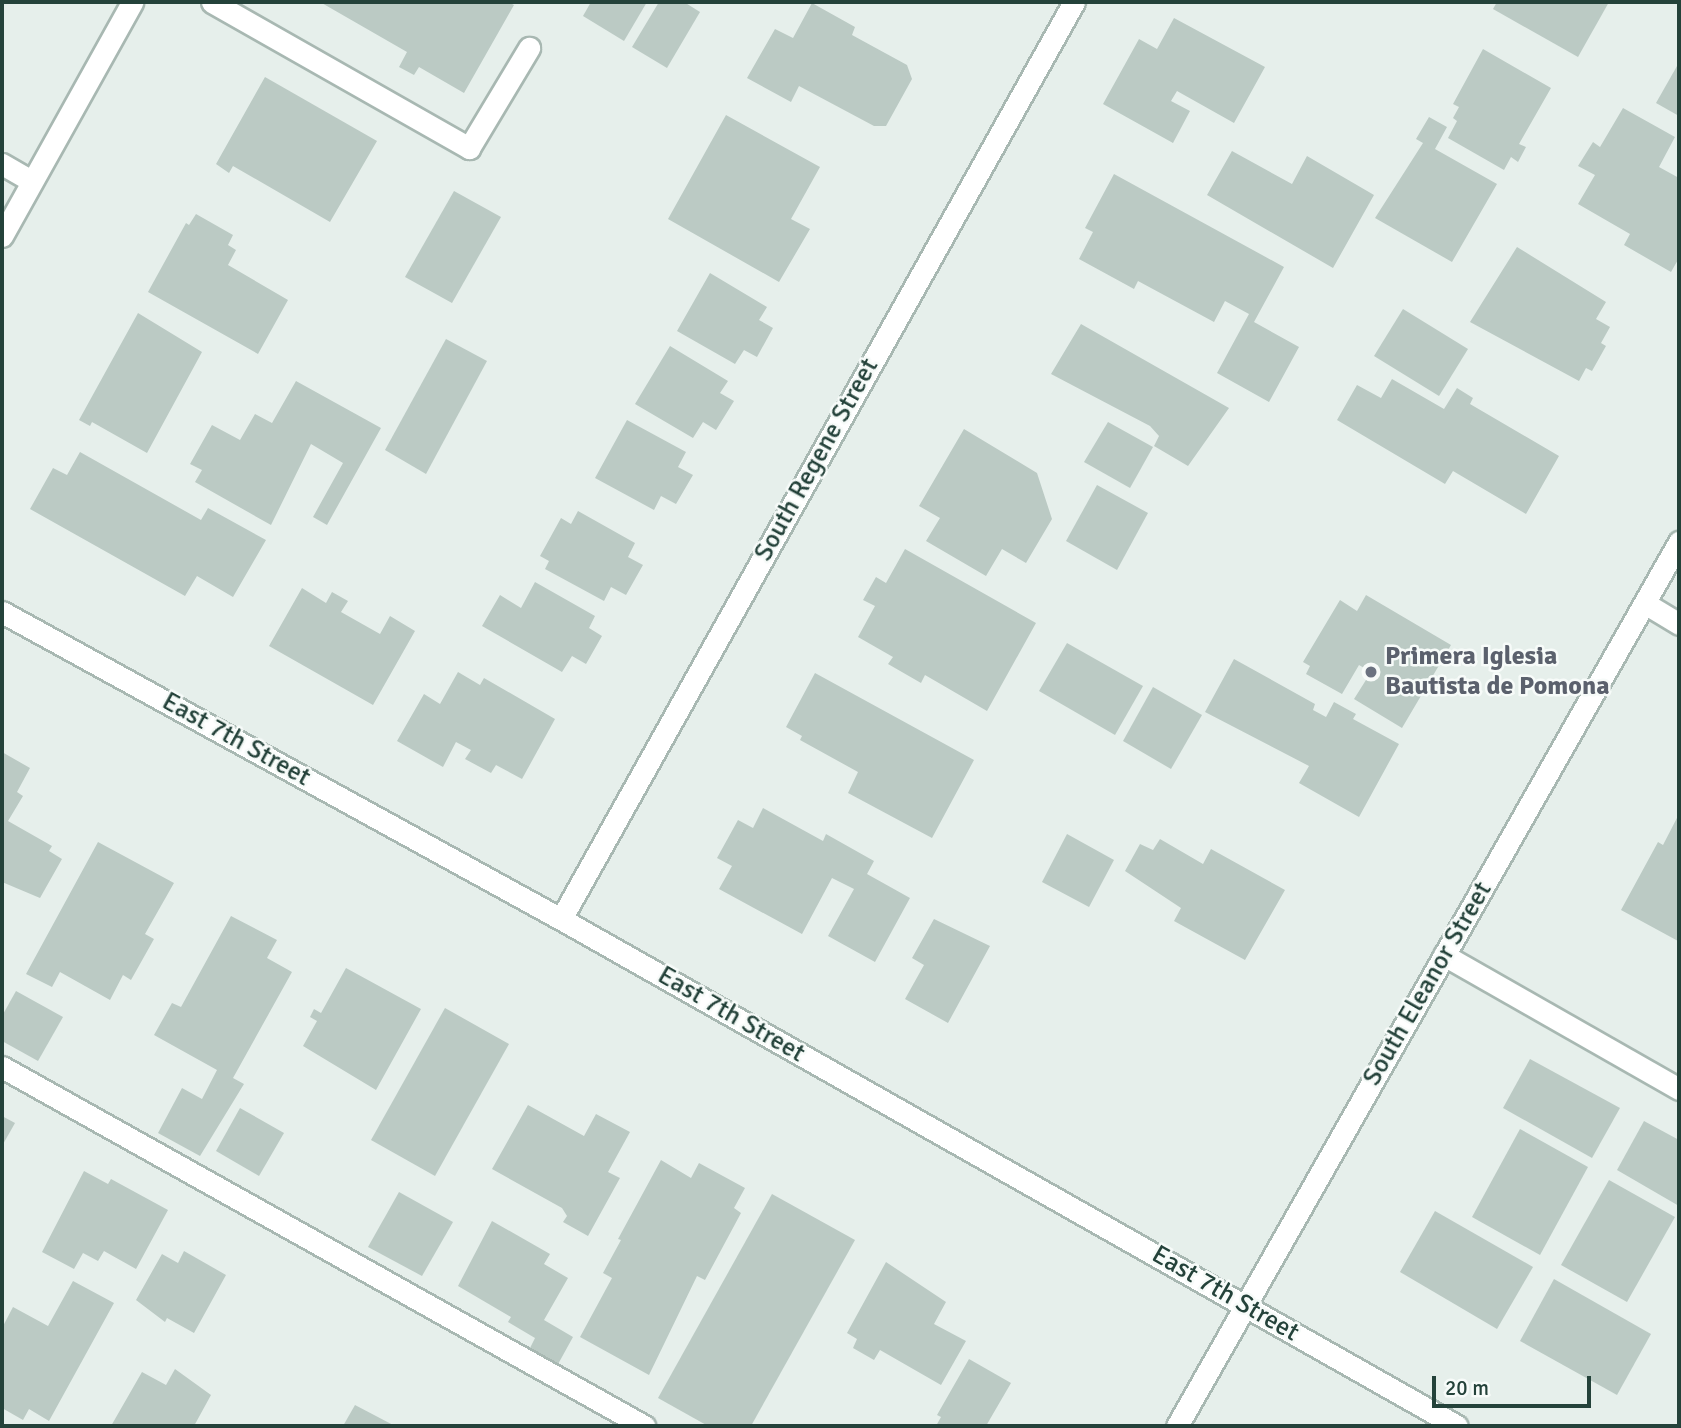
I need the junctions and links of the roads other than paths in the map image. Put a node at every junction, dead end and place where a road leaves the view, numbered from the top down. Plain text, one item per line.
1 (132, 2) edge
2 (212, 2) edge
3 (1074, 2) edge
4 (529, 48) dead end
5 (2, 164) edge
6 (32, 181) junction
7 (2, 236) edge
8 (1679, 542) edge
9 (1646, 604) junction
10 (2, 612) edge
11 (1679, 624) edge
12 (561, 919) junction
13 (1444, 955) junction
14 (2, 1067) edge
15 (1679, 1089) edge
16 (1243, 1305) junction
17 (644, 1426) edge
18 (1177, 1426) edge
19 (1457, 1426) edge

1 - 6 street
2 - 4 street
3 - 12 street, South Regene Street
5 - 6 street
6 - 7 street
8 - 9 street, South Eleanor Street
9 - 11 street
9 - 13 street, South Eleanor Street
10 - 12 street, East 7th Street
12 - 16 street, East 7th Street
13 - 15 street
13 - 16 street, South Eleanor Street
14 - 17 street
16 - 18 street, South Eleanor Street
16 - 19 street, East 7th Street

